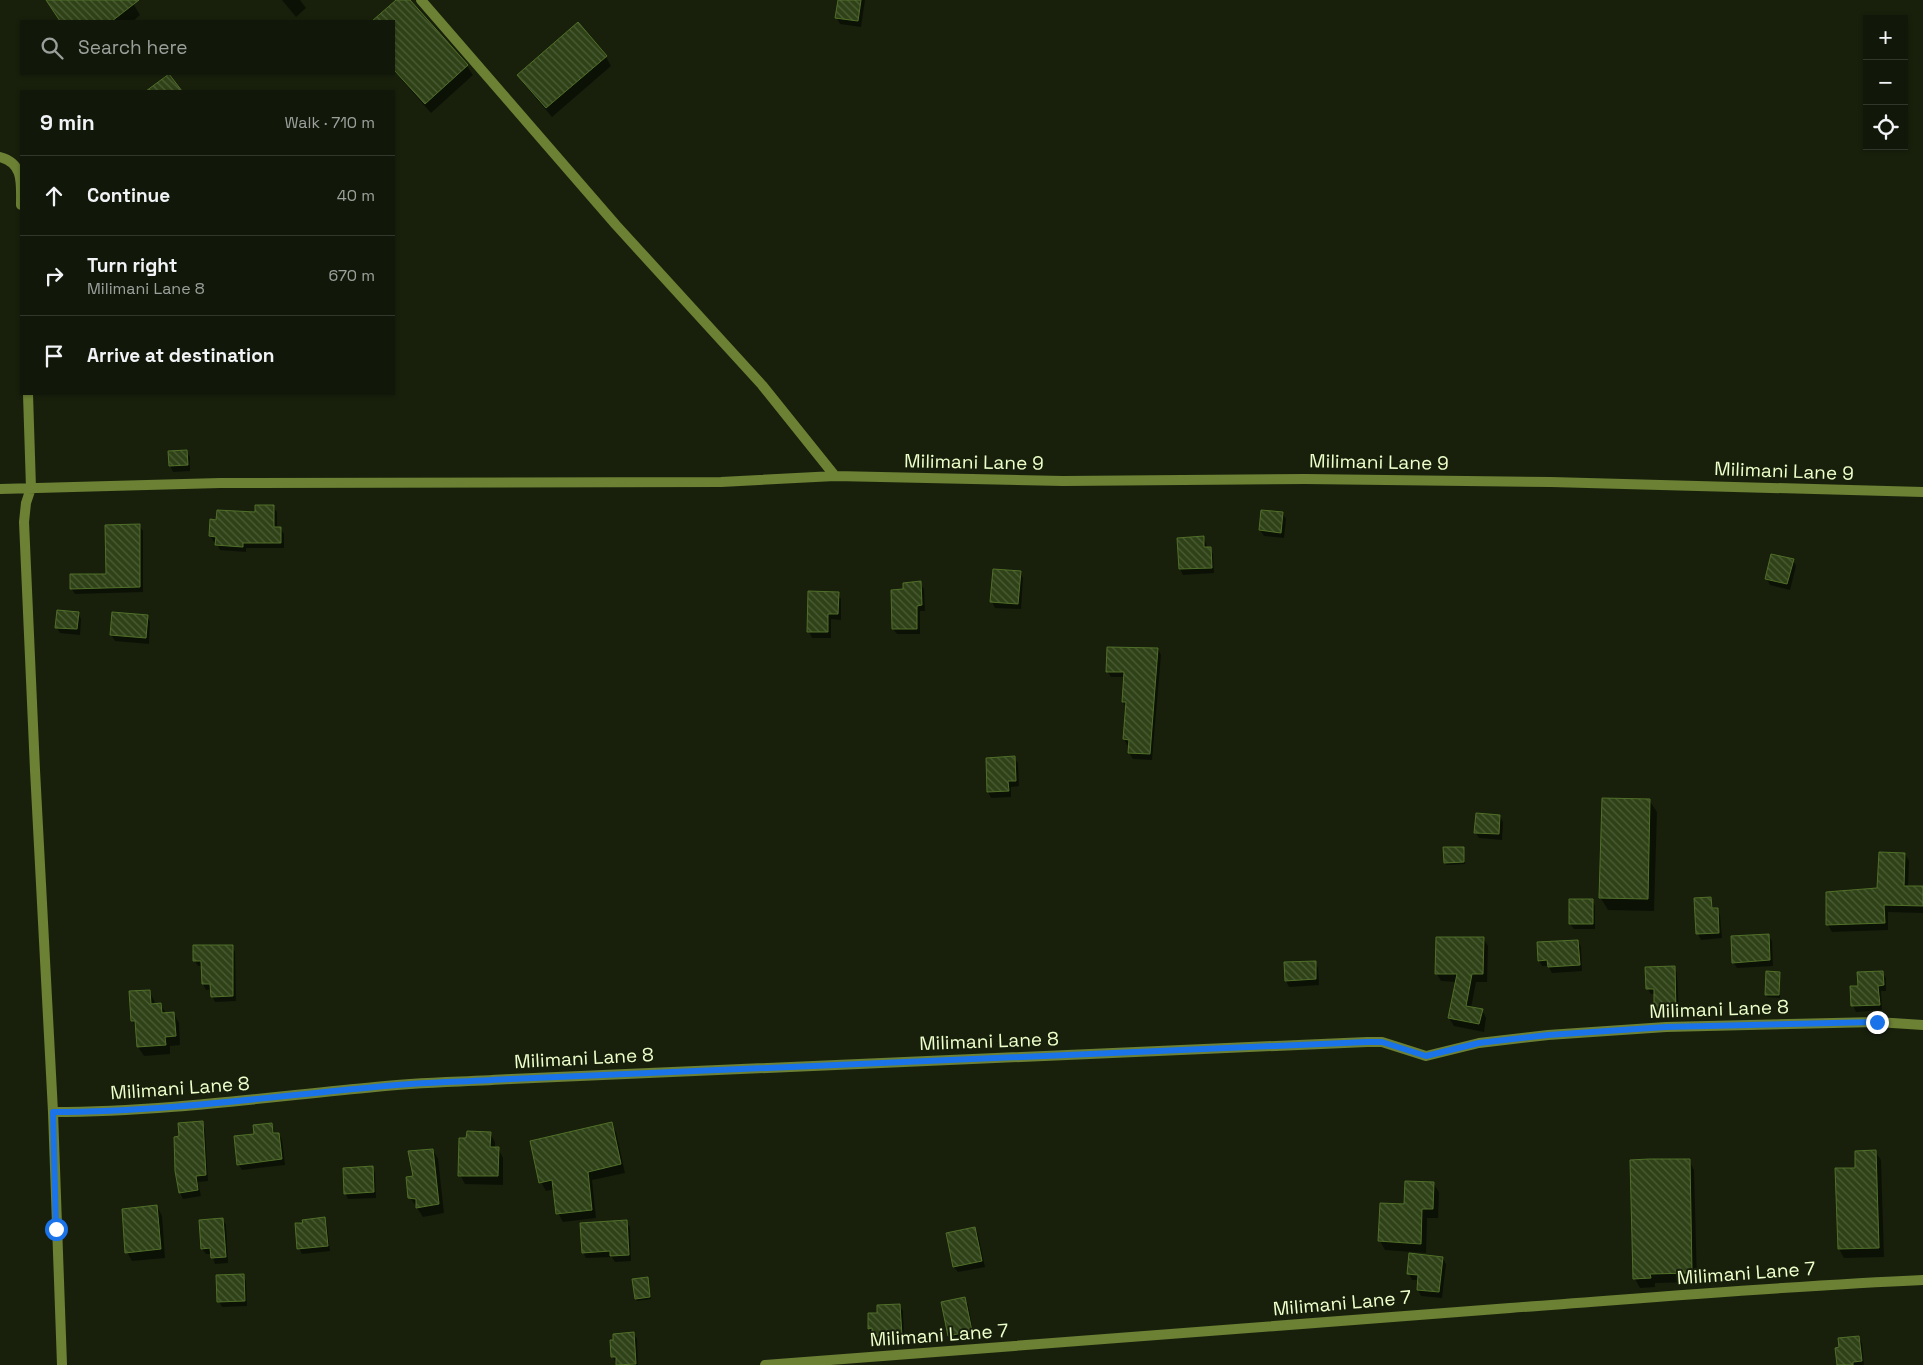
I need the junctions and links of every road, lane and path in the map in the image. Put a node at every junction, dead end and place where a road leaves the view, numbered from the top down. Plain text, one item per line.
1 (422, 0) edge
2 (0, 157) edge
3 (20, 182) edge
4 (28, 395) edge
5 (835, 476) junction
6 (31, 488) junction
7 (0, 489) edge
8 (1923, 492) edge
9 (1923, 1025) edge
10 (53, 1112) junction
11 (1923, 1280) edge
12 (62, 1365) edge
13 (765, 1365) edge

1 - 5 street
2 - 3 street
4 - 6 street
5 - 6 street, Milimani Lane 9
5 - 8 street, Milimani Lane 9
6 - 7 street, Milimani Lane 9
6 - 10 street
9 - 10 street, Milimani Lane 8
10 - 12 street
11 - 13 street, Milimani Lane 7

